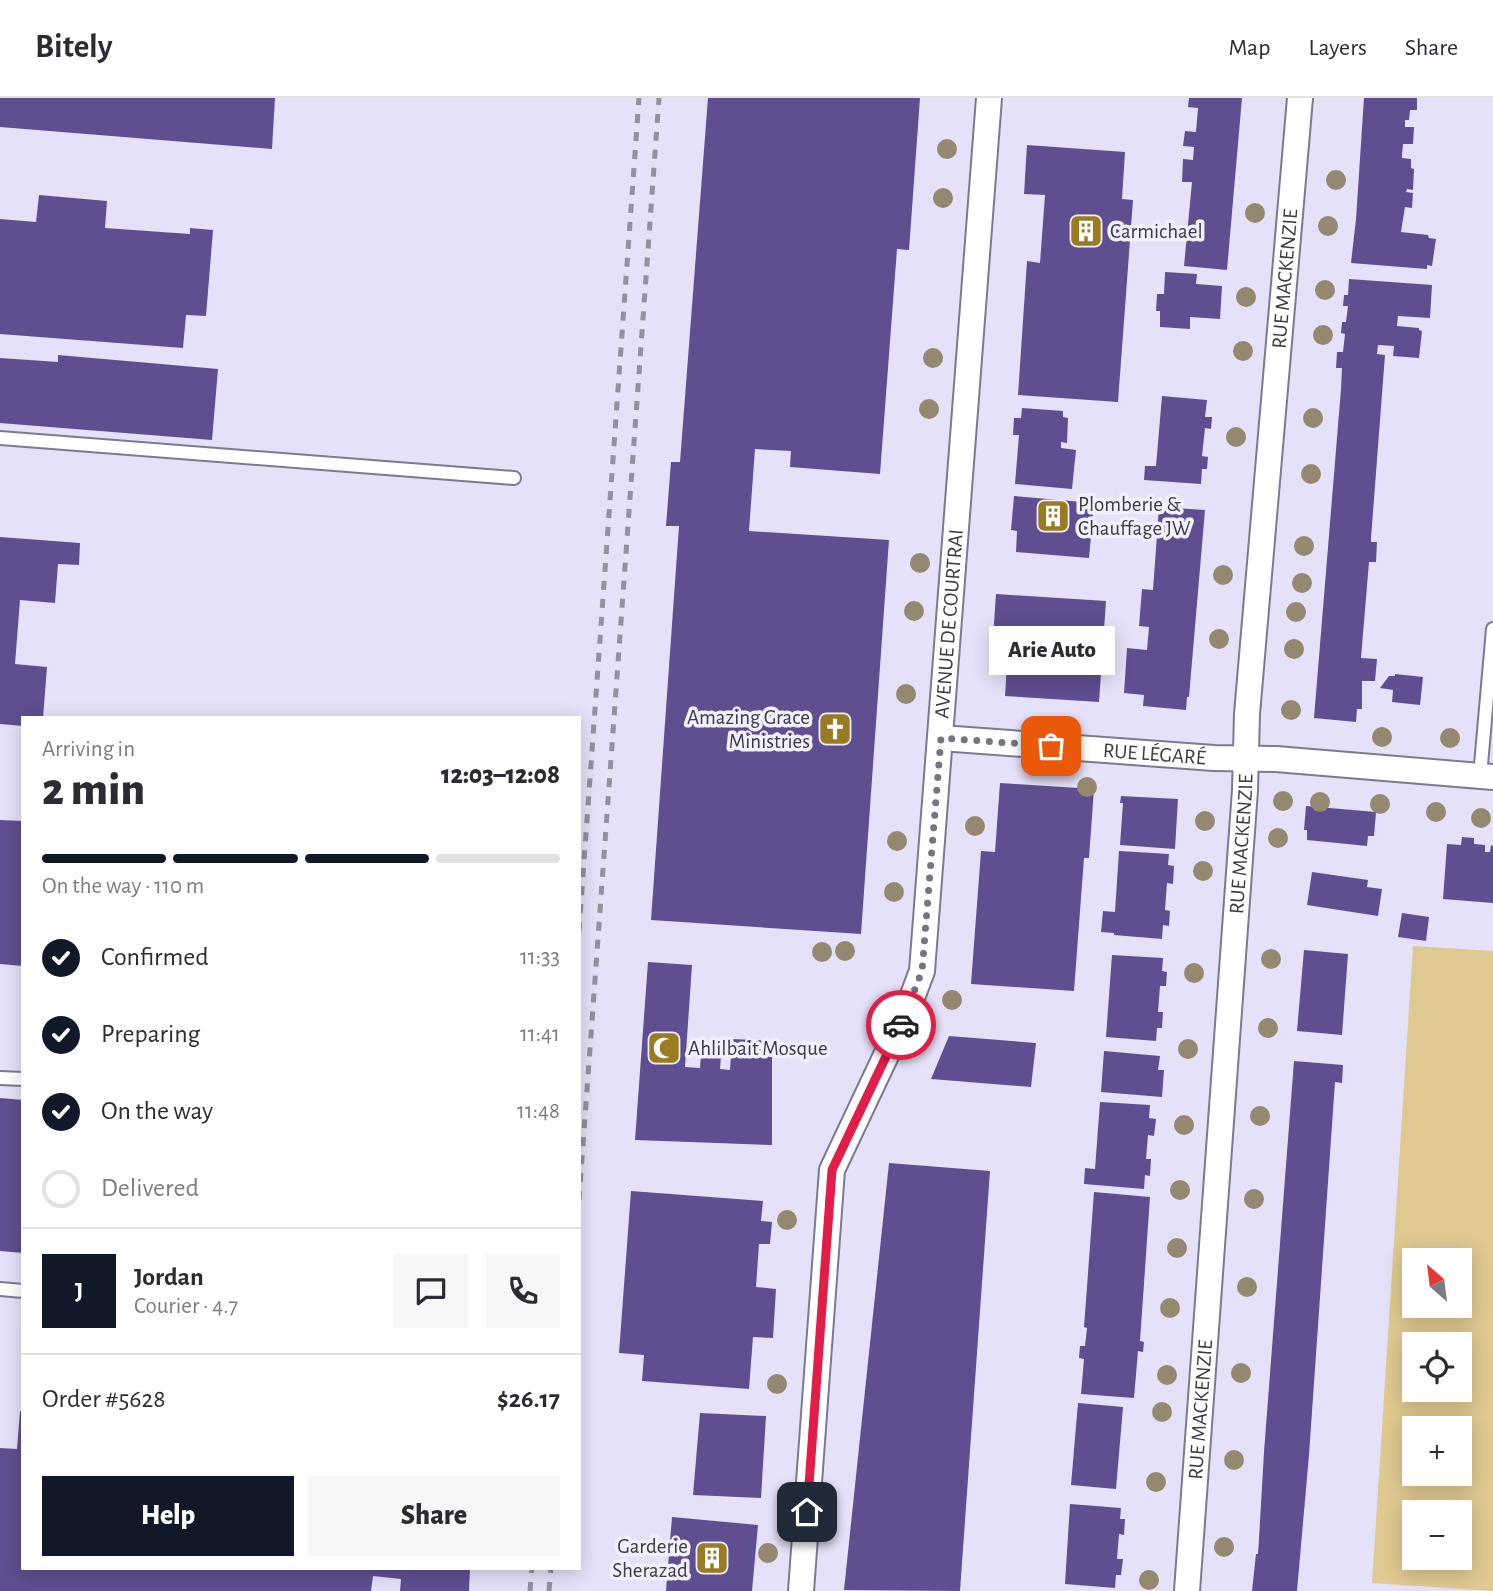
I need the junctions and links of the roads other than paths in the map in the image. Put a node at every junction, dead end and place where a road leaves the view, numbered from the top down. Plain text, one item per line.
1 (989, 98) edge
2 (1300, 98) edge
3 (0, 438) edge
4 (514, 478) dead end
5 (1493, 629) edge
6 (941, 738) junction
7 (1247, 758) junction
8 (1486, 776) edge
9 (0, 1078) edge
10 (21, 1079) edge
11 (0, 1289) edge
12 (21, 1291) edge
13 (801, 1591) edge
14 (1187, 1591) edge

1 - 6 street, AVENUE DE COURTRAI
2 - 7 street, RUE MACKENZIE
3 - 4 lane
5 - 8 lane
6 - 7 street, RUE LÉGARÉ
6 - 13 street, AVENUE DE COURTRAI
7 - 8 street, RUE LÉGARÉ
7 - 14 street, RUE MACKENZIE
9 - 10 lane
11 - 12 lane

